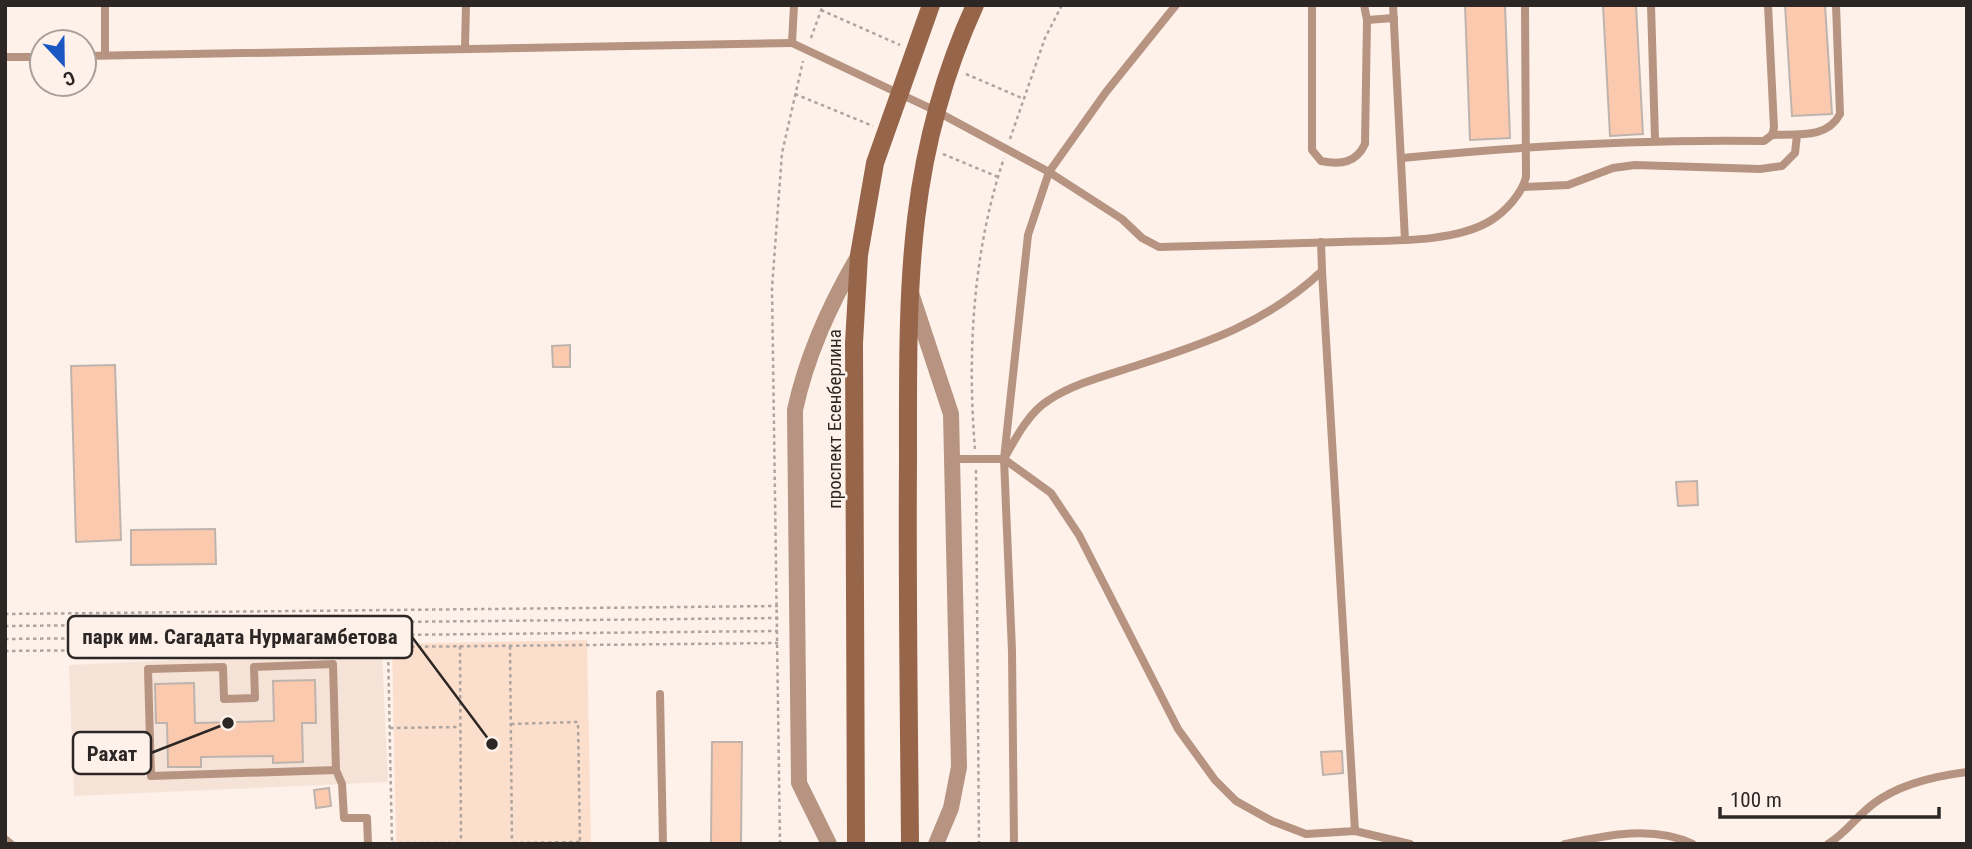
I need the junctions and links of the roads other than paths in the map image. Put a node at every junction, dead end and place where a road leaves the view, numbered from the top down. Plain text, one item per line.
1 (105, 5) edge
2 (466, 5) edge
3 (782, 5) edge
4 (794, 5) edge
5 (931, 5) edge
6 (975, 5) edge
7 (1177, 5) edge
8 (1312, 5) edge
9 (1364, 5) edge
10 (1393, 5) edge
11 (1525, 5) edge
12 (1651, 5) edge
13 (1768, 5) edge
14 (1836, 5) edge
15 (1394, 18) junction
16 (1367, 20) junction
17 (793, 43) junction
18 (465, 48) junction
19 (98, 55) edge
20 (105, 55) junction
21 (5, 57) edge
22 (28, 57) edge
23 (897, 94) junction
24 (934, 110) junction
25 (1772, 135) junction
26 (1797, 135) junction
27 (1655, 139) junction
28 (1528, 146) junction
29 (1402, 158) junction
30 (1049, 172) junction
31 (1524, 187) junction
32 (1405, 240) junction
33 (1321, 243) junction
34 (859, 254) junction
35 (1322, 271) junction
36 (908, 284) junction
37 (1004, 459) junction
38 (951, 460) junction
39 (660, 694) dead end
40 (336, 770) junction
41 (1967, 772) edge
42 (1355, 831) junction
43 (5, 839) edge
44 (11, 844) edge
45 (368, 844) edge
46 (663, 844) edge
47 (830, 844) edge
48 (856, 844) edge
49 (911, 844) edge
50 (936, 844) edge
51 (1014, 844) edge
52 (1410, 844) edge
53 (1565, 844) edge
54 (1693, 844) edge
55 (1828, 844) edge

1 - 20 lane
2 - 18 lane
3 - 4 lane
4 - 17 lane
5 - 23 street, проспект Есенберлина
6 - 24 street
7 - 30 lane
8 - 16 lane
9 - 16 lane
10 - 15 lane
11 - 28 lane
12 - 27 lane
13 - 25 lane
14 - 26 lane
15 - 16 lane
15 - 29 lane
17 - 18 lane
17 - 23 lane
18 - 20 lane
19 - 20 lane
21 - 22 lane
23 - 24 lane
23 - 34 street, проспект Есенберлина
24 - 30 lane
24 - 36 street
25 - 26 lane
25 - 27 lane
26 - 31 lane
27 - 28 lane
28 - 29 lane
28 - 31 lane
29 - 32 lane
30 - 33 lane
30 - 37 lane
31 - 32 lane
32 - 33 lane
33 - 35 lane
34 - 47 street
34 - 48 street, проспект Есенберлина
35 - 37 lane
35 - 42 lane
36 - 38 street
36 - 49 street
37 - 38 lane
37 - 42 lane
37 - 51 lane
38 - 50 street
39 - 46 lane
40 - 40 lane
40 - 45 lane
41 - 55 lane
42 - 52 lane
43 - 44 lane
53 - 54 lane

